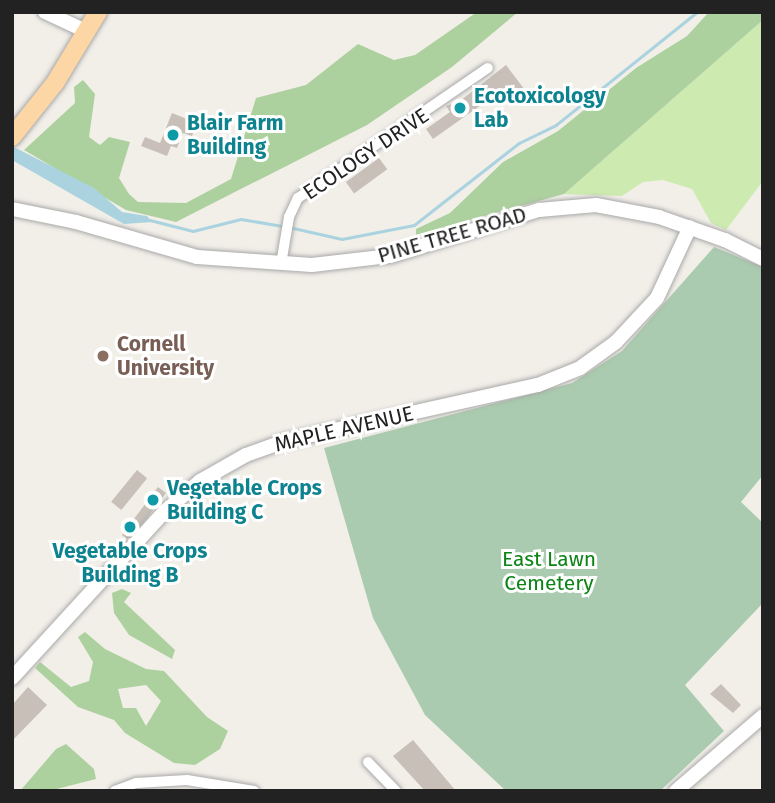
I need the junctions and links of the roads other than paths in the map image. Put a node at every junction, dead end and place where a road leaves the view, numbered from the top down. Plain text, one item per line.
1 (45, 12) edge
2 (99, 12) edge
3 (89, 32) junction
4 (488, 68) dead end
5 (12, 137) edge
6 (12, 209) edge
7 (690, 227) junction
8 (763, 259) edge
9 (281, 264) junction
10 (12, 678) edge
11 (763, 716) edge
12 (368, 762) dead end
13 (115, 791) edge
14 (254, 791) edge
15 (396, 791) edge
16 (676, 791) edge

1 - 3 street
2 - 3 main road
3 - 5 main road
4 - 9 street, ECOLOGY DRIVE
6 - 9 street, PINE TREE ROAD
7 - 8 street, PINE TREE ROAD
7 - 9 street, PINE TREE ROAD
7 - 10 street, MAPLE AVENUE
11 - 16 street
12 - 15 street
13 - 14 street

